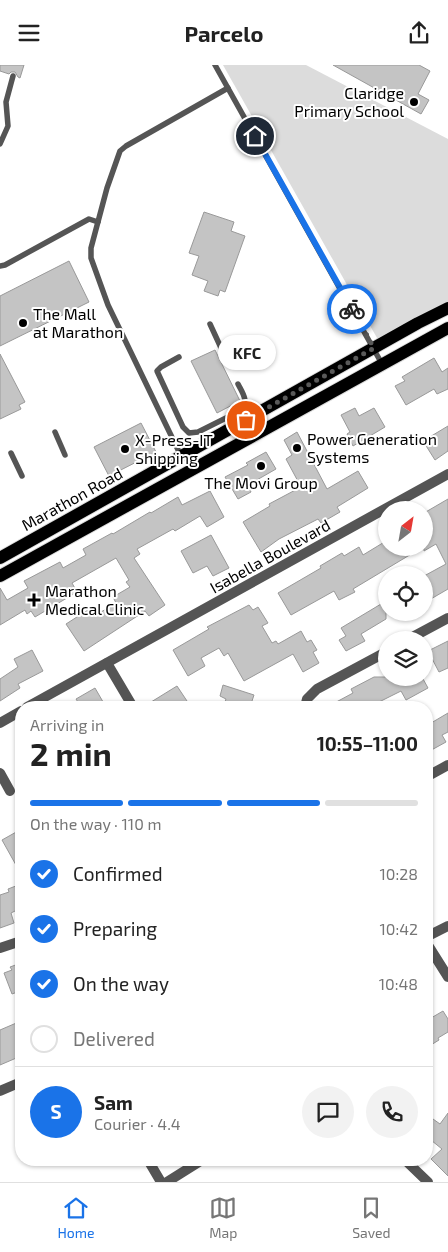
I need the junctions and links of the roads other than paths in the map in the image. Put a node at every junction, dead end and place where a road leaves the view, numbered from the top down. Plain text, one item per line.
1 (215, 65) edge
2 (13, 76) dead end
3 (228, 88) junction
4 (0, 144) edge
5 (98, 222) junction
6 (0, 266) edge
7 (448, 308) edge
8 (210, 324) dead end
9 (448, 328) edge
10 (374, 348) junction
11 (179, 357) dead end
12 (228, 363) dead end
13 (382, 364) junction
14 (238, 384) dead end
15 (55, 432) dead end
16 (11, 453) dead end
17 (65, 455) dead end
18 (181, 456) junction
19 (448, 474) edge
20 (22, 476) dead end
21 (0, 558) edge
22 (0, 576) edge
23 (448, 618) edge
24 (424, 631) edge
25 (378, 655) edge
26 (107, 663) junction
27 (38, 701) edge
28 (129, 701) edge
29 (306, 701) edge
30 (15, 714) edge
31 (0, 723) edge
32 (448, 765) edge
33 (0, 773) edge
34 (433, 773) edge
35 (10, 791) dead end
36 (448, 925) edge
37 (433, 933) edge
38 (15, 943) edge
39 (0, 948) edge
40 (433, 953) edge
41 (448, 977) edge
42 (15, 1085) edge
43 (0, 1091) edge
44 (152, 1166) edge
45 (192, 1166) edge
46 (411, 1166) edge
47 (161, 1182) edge
48 (167, 1182) edge
49 (428, 1182) edge

1 - 3 lane
2 - 4 lane
3 - 5 lane
3 - 10 lane
5 - 6 lane
5 - 18 lane
7 - 10 main road, Marathon Road
8 - 12 lane
9 - 13 main road, Marathon Road
10 - 13 lane
10 - 18 main road, Marathon Road
11 - 14 lane
13 - 22 main road, Marathon Road
15 - 17 lane
16 - 20 lane
18 - 21 main road, Marathon Road
19 - 26 street, Isabella Boulevard
23 - 24 street
25 - 29 street
26 - 27 street, Isabella Boulevard
26 - 28 street
30 - 31 street
32 - 34 street
33 - 35 street
36 - 37 street
38 - 39 street
40 - 41 street
42 - 43 street
44 - 47 street
45 - 48 street
46 - 49 street

